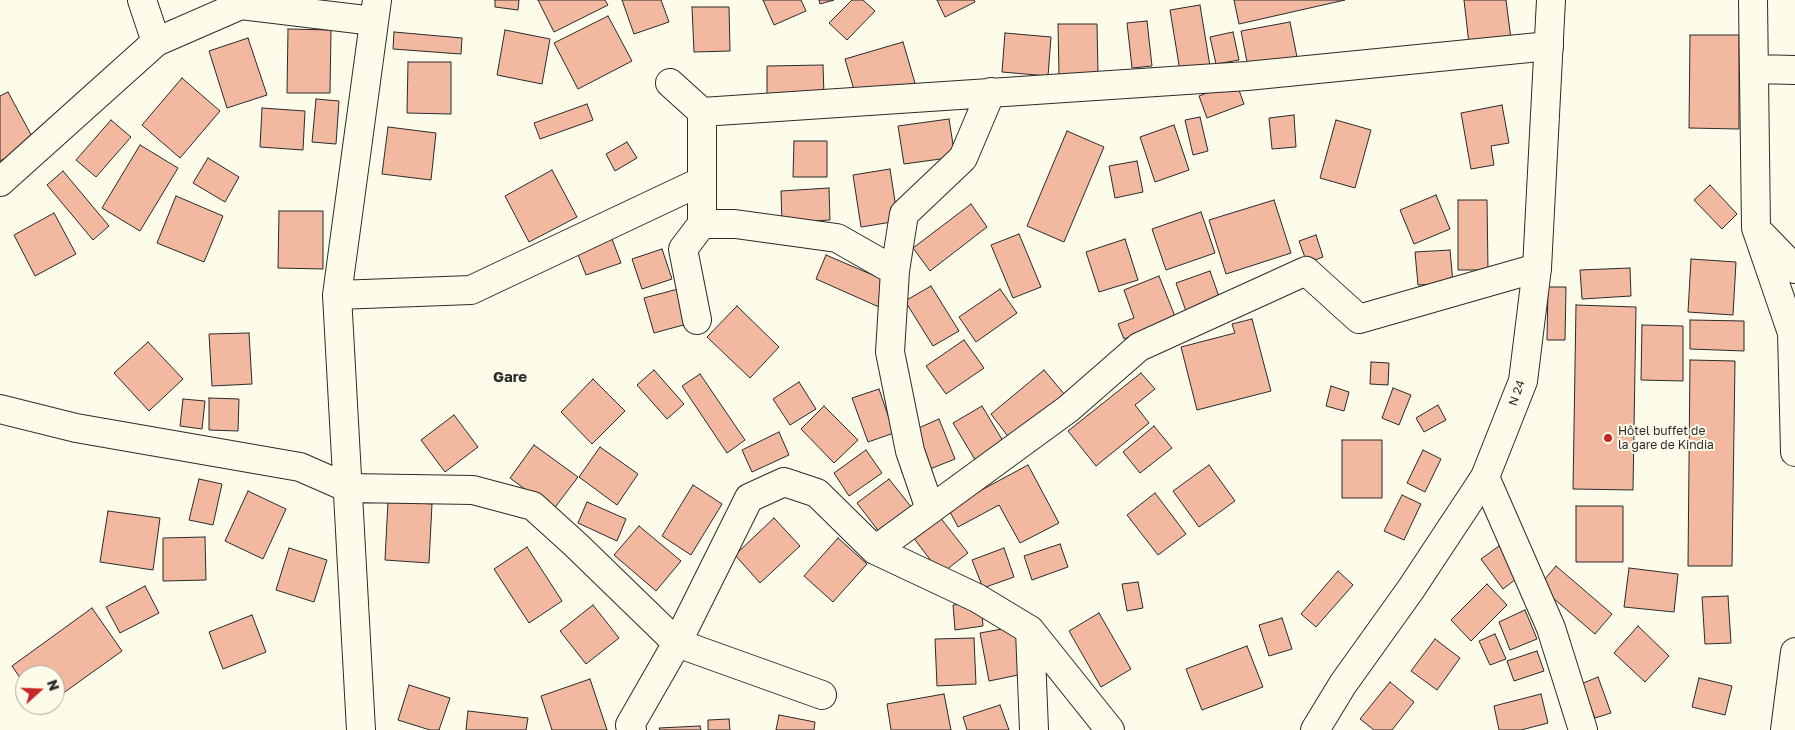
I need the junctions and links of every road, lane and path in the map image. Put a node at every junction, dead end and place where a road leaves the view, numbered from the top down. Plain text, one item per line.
1 (142, 0) edge
2 (1551, 0) edge
3 (1753, 0) edge
4 (375, 11) edge
5 (156, 42) junction
6 (1549, 46) junction
7 (1755, 69) junction
8 (1795, 70) edge
9 (670, 83) dead end
10 (991, 92) junction
11 (702, 112) junction
12 (702, 181) junction
13 (0, 182) edge
14 (702, 224) junction
15 (1756, 228) junction
16 (1537, 268) junction
17 (1795, 269) edge
18 (895, 271) junction
19 (337, 296) junction
20 (698, 320) dead end
21 (0, 409) edge
22 (1795, 452) edge
23 (1485, 477) junction
24 (348, 488) junction
25 (930, 509) junction
26 (876, 550) junction
27 (1030, 630) junction
28 (677, 643) junction
29 (1795, 652) edge
30 (822, 696) dead end
31 (361, 730) edge
32 (632, 730) edge
33 (1034, 730) edge
34 (1110, 730) edge
35 (1315, 730) edge
36 (1583, 730) edge
37 (1785, 730) edge

1 - 5 street
2 - 6 street, N 24
3 - 7 street
4 - 5 street
4 - 19 street
5 - 13 street
6 - 10 street
6 - 16 street, N 24
7 - 8 street
7 - 15 street
9 - 11 street
10 - 11 street
10 - 18 street
11 - 12 street
12 - 14 street
12 - 19 street
14 - 18 street
14 - 20 street
15 - 17 street
15 - 22 street
16 - 23 street, N 24
16 - 25 street
18 - 25 street
19 - 24 street
21 - 24 street
23 - 35 street, N 24
23 - 36 street
24 - 28 street
24 - 31 street
25 - 26 street
26 - 27 street
26 - 28 street
27 - 33 street
27 - 34 street
28 - 30 street
28 - 32 street
29 - 37 street

